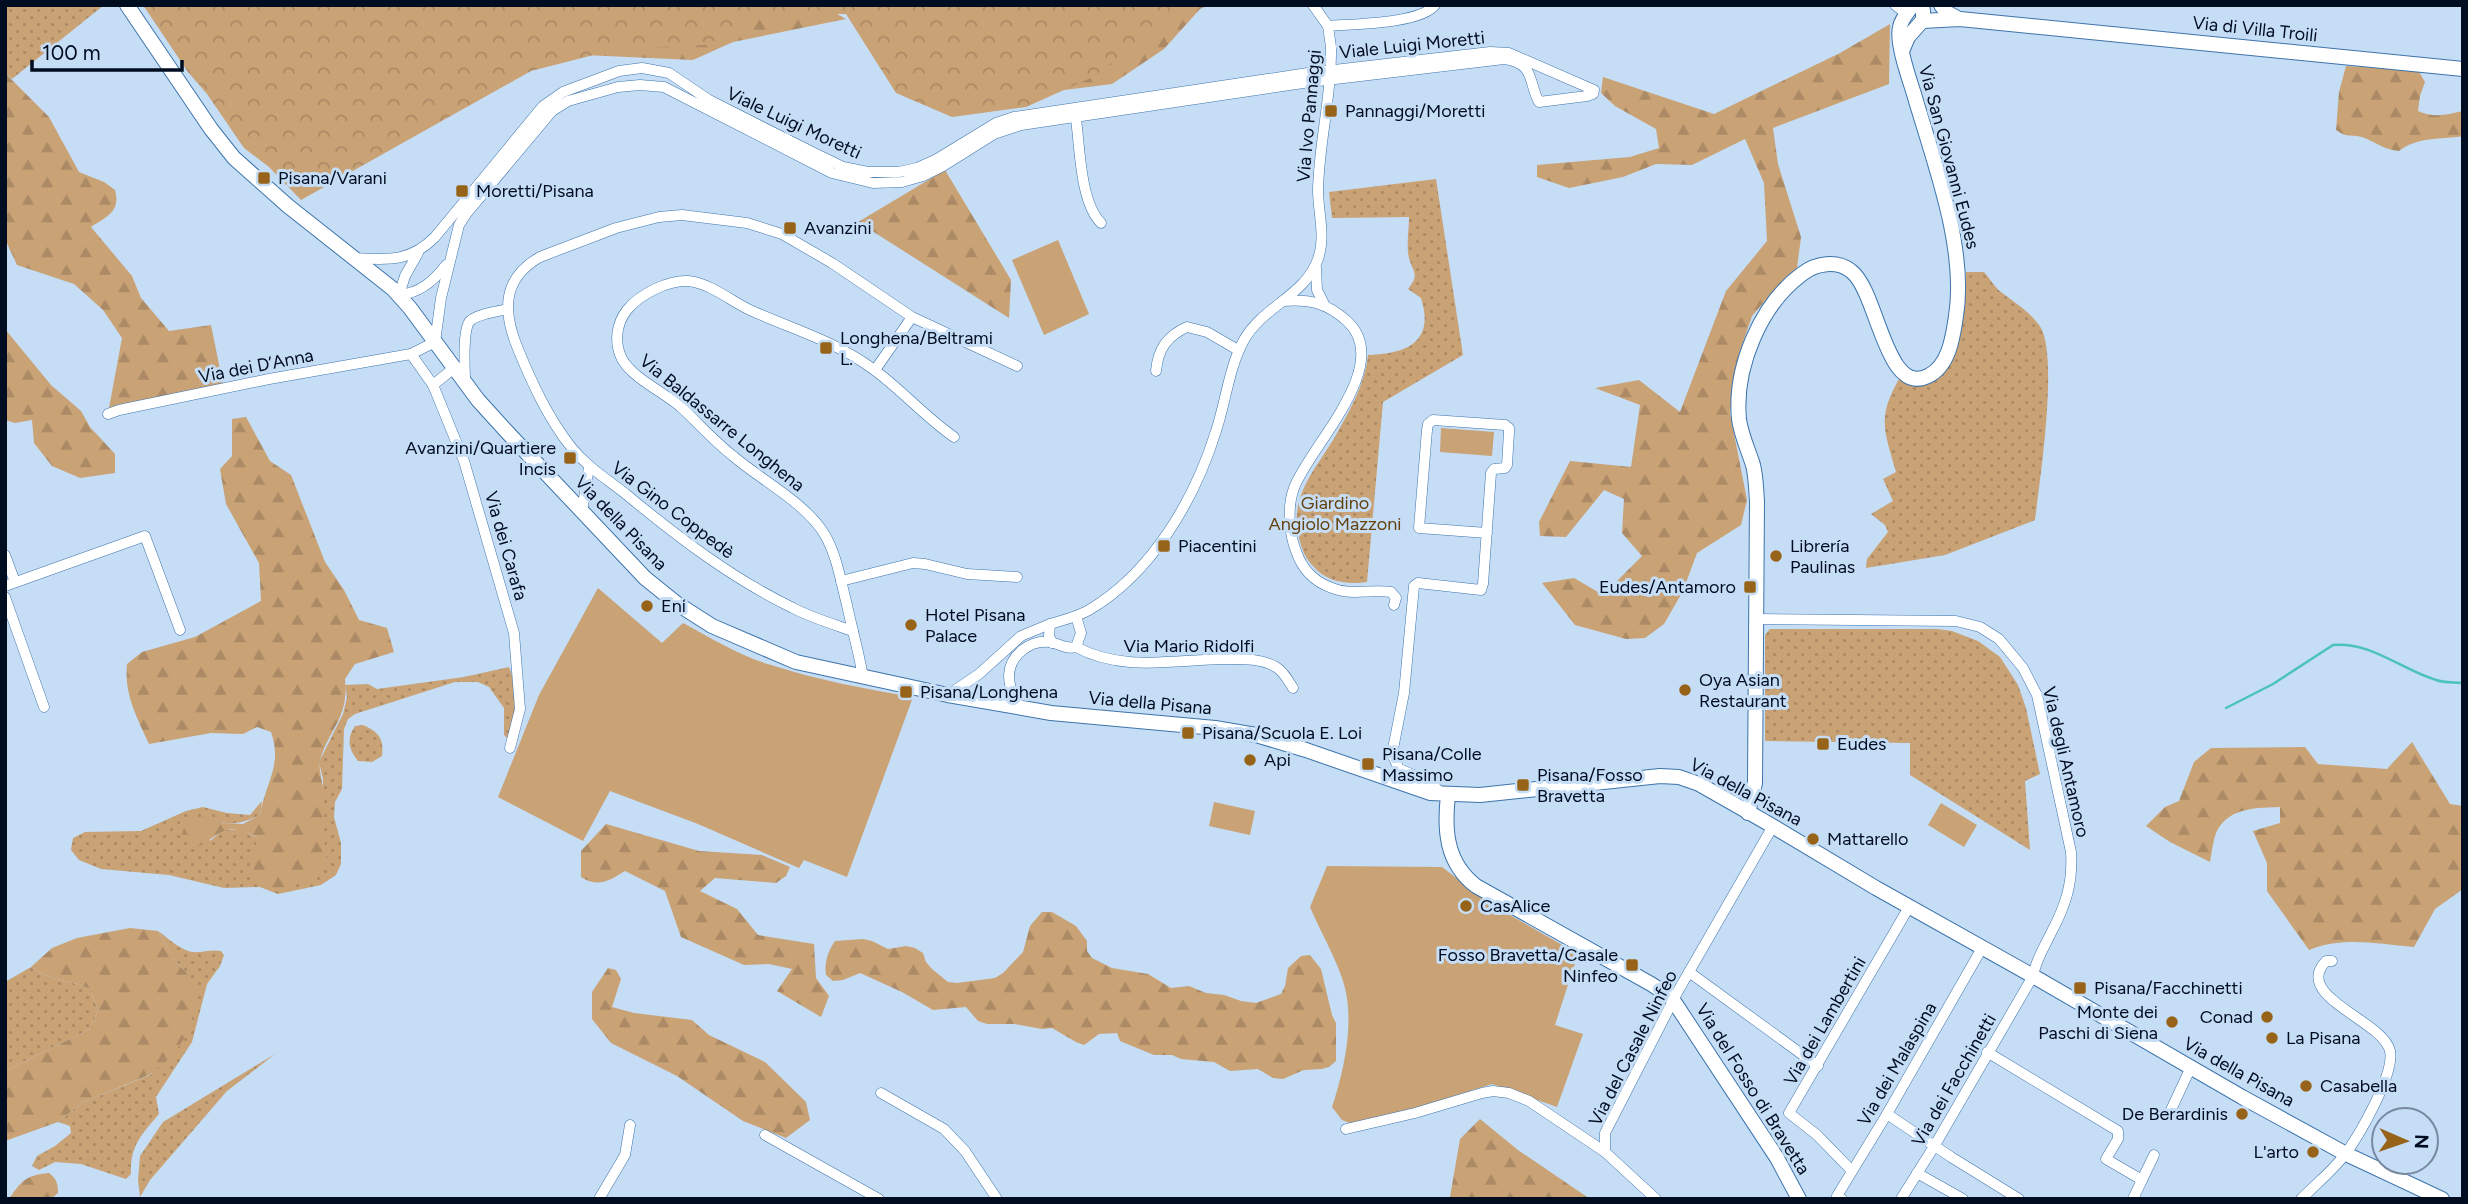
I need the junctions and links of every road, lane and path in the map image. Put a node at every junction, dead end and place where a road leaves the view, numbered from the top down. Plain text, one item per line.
1 (128, 5) edge
2 (1313, 5) edge
3 (1435, 5) edge
4 (1895, 5) edge
5 (1941, 5) edge
6 (1915, 11) edge
7 (1960, 19) junction
8 (1328, 26) junction
9 (1542, 68) junction
10 (2463, 69) edge
11 (672, 74) junction
12 (1329, 75) junction
13 (1566, 78) junction
14 (1534, 84) junction
15 (596, 93) junction
16 (1560, 100) junction
17 (1075, 112) junction
18 (1101, 223) dead end
19 (420, 250) junction
20 (353, 258) junction
21 (450, 258) junction
22 (1316, 264) junction
23 (399, 295) junction
24 (1283, 301) junction
25 (1324, 304) junction
26 (507, 309) junction
27 (912, 317) junction
28 (435, 342) junction
29 (1238, 350) junction
30 (411, 354) junction
31 (1017, 366) dead end
32 (454, 368) junction
33 (876, 370) junction
34 (1156, 371) dead end
35 (465, 383) junction
36 (433, 385) junction
37 (108, 414) dead end
38 (954, 437) dead end
39 (589, 467) junction
40 (582, 511) junction
41 (1487, 533) junction
42 (5, 555) edge
43 (1017, 577) dead end
44 (841, 581) junction
45 (10, 584) edge
46 (5, 597) edge
47 (1394, 605) dead end
48 (1076, 616) junction
49 (1756, 619) junction
50 (1049, 624) junction
51 (180, 630) dead end
52 (853, 631) junction
53 (1052, 643) junction
54 (1076, 647) junction
55 (993, 663) junction
56 (1009, 673) junction
57 (863, 677) junction
58 (1293, 688) dead end
59 (948, 695) junction
60 (44, 708) dead end
61 (1017, 708) junction
62 (510, 748) dead end
63 (1755, 782) junction
64 (1445, 795) junction
65 (1724, 798) junction
66 (1748, 813) junction
67 (1769, 823) junction
68 (1909, 907) junction
69 (1982, 948) junction
70 (2332, 961) dead end
71 (1689, 972) junction
72 (2033, 975) junction
73 (1674, 1001) junction
74 (1987, 1052) junction
75 (1818, 1066) junction
76 (2191, 1067) junction
77 (881, 1093) dead end
78 (2170, 1112) dead end
79 (1887, 1114) junction
80 (630, 1125) dead end
81 (1346, 1129) dead end
82 (765, 1135) dead end
83 (1935, 1146) junction
84 (1605, 1152) junction
85 (2346, 1154) junction
86 (2154, 1155) dead end
87 (1852, 1171) junction
88 (1917, 1173) junction
89 (2142, 1180) junction
90 (1840, 1197) edge
91 (2436, 1198) edge
92 (599, 1199) edge
93 (879, 1199) edge
94 (997, 1199) edge
95 (1656, 1199) edge
96 (1799, 1199) edge
97 (1901, 1199) edge
98 (1963, 1199) edge
99 (2020, 1199) edge
100 (2133, 1199) edge
101 (2301, 1199) edge

1 - 20 main road, Via della Pisana
2 - 8 street
3 - 8 street
4 - 6 street
5 - 7 main road
6 - 7 main road, Via di Villa Troili
6 - 49 main road, Via San Giovanni Eudes
7 - 10 main road, Via di Villa Troili
8 - 12 street, Via Ivo Pannaggi
9 - 12 street, Viale Luigi Moretti
9 - 13 street, Viale Luigi Moretti
9 - 14 street
11 - 15 street
11 - 17 street, Viale Luigi Moretti
11 - 19 street, Viale Luigi Moretti
12 - 14 street, Viale Luigi Moretti
12 - 17 street, Viale Luigi Moretti
12 - 22 street, Via Ivo Pannaggi
13 - 16 street
13 - 16 street, Viale Luigi Moretti
14 - 16 street, Viale Luigi Moretti
15 - 17 street, Viale Luigi Moretti
15 - 21 street, Viale Luigi Moretti
17 - 18 street
19 - 20 street
19 - 23 street, Viale Luigi Moretti
20 - 23 main road, Via della Pisana
21 - 23 street, Viale Luigi Moretti
21 - 28 street, Viale Luigi Moretti
22 - 24 street, Via Ivo Pannaggi
22 - 25 street
23 - 28 main road, Via della Pisana
24 - 25 street
24 - 29 street, Via Ivo Pannaggi
25 - 47 street
26 - 27 street
26 - 35 street
26 - 39 street, Via Gino Coppedè
27 - 31 street
27 - 33 street
28 - 30 street, Via dei D’Anna
28 - 32 main road, Via della Pisana
29 - 34 street
29 - 48 street, Via Ivo Pannaggi
30 - 36 street, Via dei Carafa
30 - 37 street, Via dei D’Anna
32 - 35 main road, Via della Pisana
32 - 36 street
33 - 38 street, Via Baldassarre Longhena
33 - 44 street, Via Baldassarre Longhena
35 - 40 main road, Via della Pisana
36 - 62 street, Via dei Carafa
39 - 40 street
39 - 52 street, Via Gino Coppedè
40 - 57 main road, Via della Pisana
41 - 41 street
41 - 64 street
42 - 45 street
43 - 44 street
44 - 52 street, Via Baldassarre Longhena
45 - 51 street
46 - 60 street
48 - 50 street
48 - 54 street
49 - 63 main road, Via San Giovanni Eudes
49 - 72 street, Via degli Antamoro
50 - 53 street
50 - 55 street
52 - 57 street, Via Baldassarre Longhena
53 - 54 street
53 - 56 street
54 - 58 street, Via Mario Ridolfi
55 - 56 street
55 - 59 street
56 - 61 street
57 - 59 main road, Via della Pisana
59 - 61 main road, Via della Pisana
61 - 64 main road, Via della Pisana
63 - 65 main road
63 - 66 main road, Via San Giovanni Eudes
63 - 67 main road, Via San Giovanni Eudes
64 - 65 main road, Via della Pisana
64 - 73 main road
65 - 66 main road, Via della Pisana
66 - 67 main road, Via della Pisana
67 - 68 main road, Via della Pisana
67 - 71 street, Via del Casale Ninfeo
68 - 69 main road, Via della Pisana
68 - 75 street, Via dei Lambertini
69 - 72 main road, Via della Pisana
69 - 79 street, Via dei Malaspina
70 - 85 street
71 - 73 street, Via del Casale Ninfeo
71 - 75 street
72 - 74 street, Via dei Facchinetti
72 - 76 main road, Via della Pisana
73 - 84 street, Via del Casale Ninfeo
73 - 96 main road, Via del Fosso di Bravetta
74 - 83 street, Via dei Facchinetti
74 - 89 street
75 - 87 street, Via dei Lambertini
76 - 78 street
76 - 85 main road, Via della Pisana
77 - 94 street
79 - 83 street
79 - 87 street, Via dei Malaspina
80 - 92 street
81 - 84 street, Via del Casale Ninfeo
82 - 93 street
83 - 88 street, Via dei Facchinetti
83 - 99 street
84 - 95 street
85 - 91 main road, Via della Pisana
85 - 101 street
86 - 89 street
87 - 90 street, Via dei Malaspina
88 - 97 street, Via dei Facchinetti
88 - 98 street
89 - 100 street

